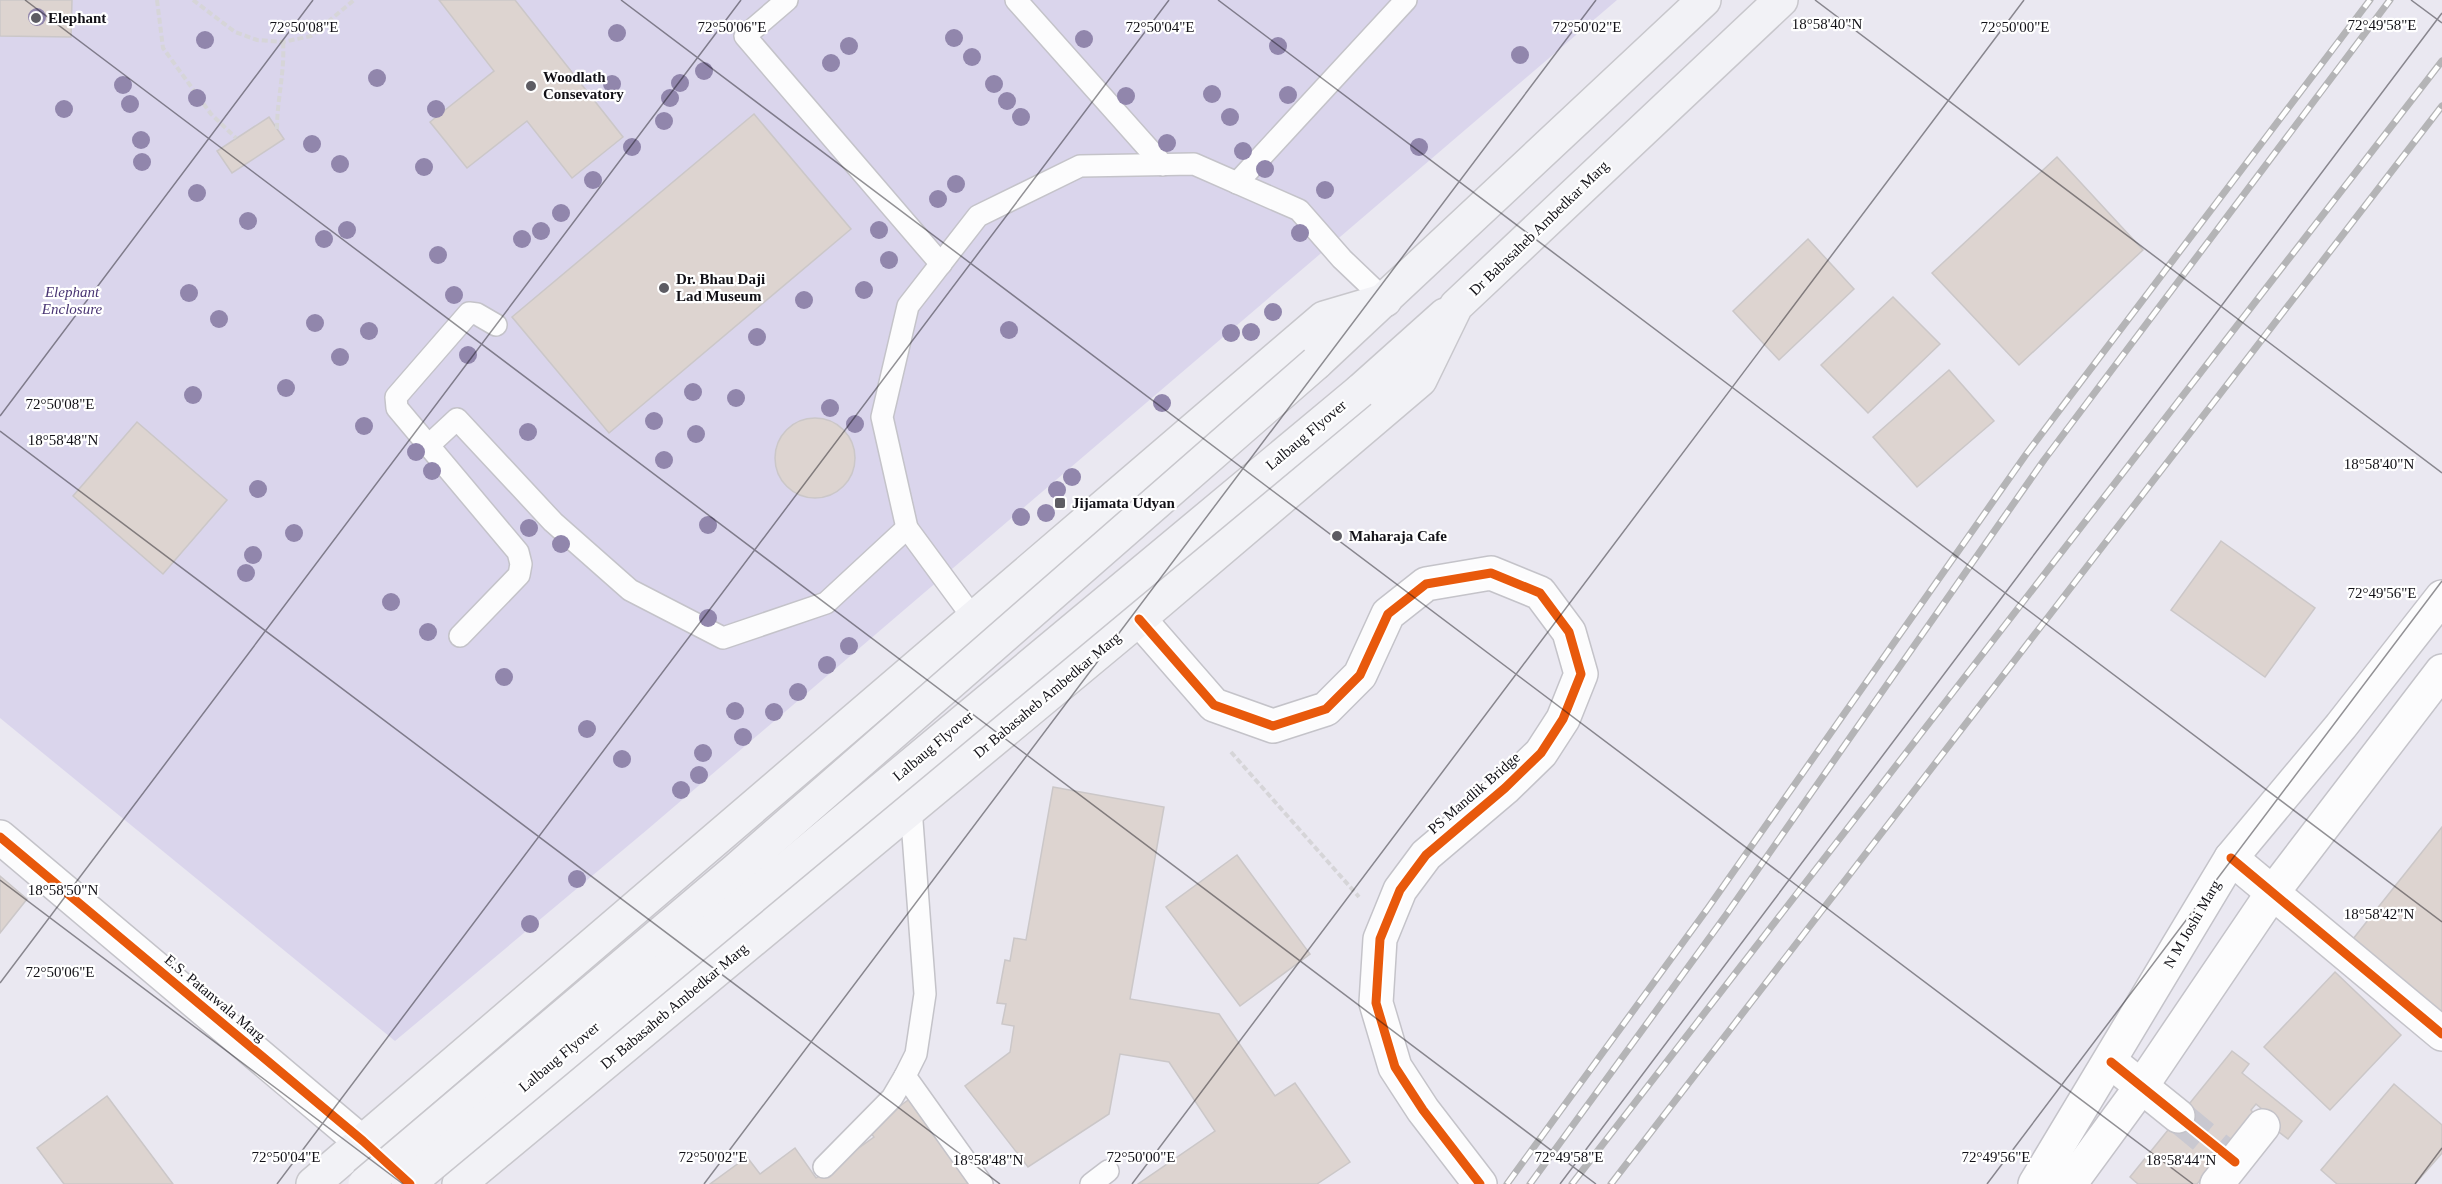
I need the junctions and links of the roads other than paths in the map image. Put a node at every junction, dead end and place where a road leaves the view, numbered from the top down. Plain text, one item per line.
1 (787, 0) edge
2 (1016, 0) edge
3 (1406, 0) edge
4 (1704, 0) edge
5 (1780, 0) edge
6 (1163, 165) junction
7 (1237, 183) junction
8 (941, 264) junction
9 (1385, 300) junction
10 (1456, 306) junction
11 (496, 325) dead end
12 (429, 445) junction
13 (907, 528) junction
14 (2442, 597) edge
15 (974, 619) junction
16 (1138, 619) junction
17 (460, 636) dead end
18 (2438, 687) edge
19 (2341, 726) junction
20 (2379, 756) junction
21 (911, 808) junction
22 (0, 837) edge
23 (2231, 858) junction
24 (2273, 892) junction
25 (2442, 1034) edge
26 (2111, 1062) junction
27 (905, 1076) junction
28 (2141, 1087) junction
29 (2178, 1116) tunnel mouth
30 (2263, 1126) dead end
31 (363, 1141) junction
32 (824, 1167) dead end
33 (2226, 1167) edge
34 (1108, 1171) dead end
35 (313, 1184) edge
36 (365, 1184) edge
37 (409, 1184) edge
38 (459, 1184) edge
39 (982, 1184) edge
40 (1091, 1184) edge
41 (1480, 1184) edge
42 (2035, 1184) edge
43 (2070, 1184) edge

1 - 8 lane
2 - 6 lane
3 - 7 lane
4 - 9 highway, Lalbaug Flyover
5 - 10 highway, Dr Babasaheb Ambedkar Marg
6 - 7 lane
6 - 8 lane
7 - 9 lane
8 - 13 lane
9 - 15 highway
9 - 36 highway, Lalbaug Flyover, bridge
10 - 16 highway, Dr Babasaheb Ambedkar Marg
10 - 37 highway, Lalbaug Flyover, bridge
11 - 12 lane
12 - 13 lane
12 - 17 lane
13 - 15 lane
14 - 19 street, N M Joshi Marg
15 - 31 highway
16 - 21 highway, Dr Babasaheb Ambedkar Marg
16 - 41 street, PS Mandlik Bridge
18 - 20 street
19 - 20 street
19 - 23 street, N M Joshi Marg
20 - 24 street
21 - 27 lane
21 - 38 highway, Dr Babasaheb Ambedkar Marg
22 - 31 street, E.S. Patanwala Marg
23 - 24 street
23 - 26 street, N M Joshi Marg
24 - 25 street
24 - 28 street
26 - 28 street
26 - 42 street, N M Joshi Marg
27 - 32 lane
27 - 39 lane
28 - 29 street
28 - 43 street
30 - 33 street
31 - 35 highway
31 - 37 street, E.S. Patanwala Marg
34 - 40 lane

